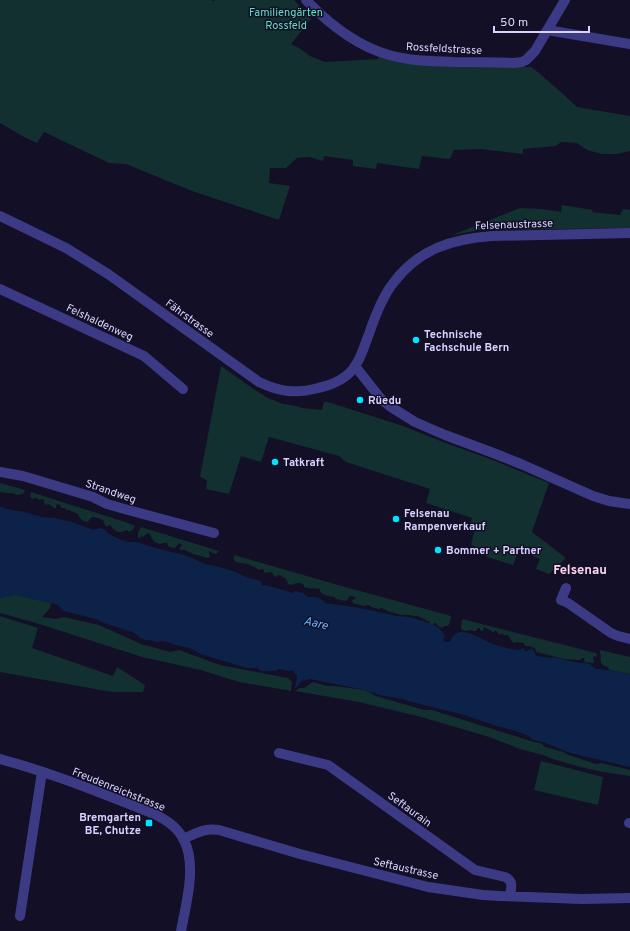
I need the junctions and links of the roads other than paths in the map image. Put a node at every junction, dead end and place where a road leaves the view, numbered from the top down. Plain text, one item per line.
1 (306, 0) edge
2 (565, 0) edge
3 (547, 30) junction
4 (630, 44) edge
5 (0, 216) edge
6 (630, 233) edge
7 (0, 289) edge
8 (362, 351) joint
9 (355, 366) junction
10 (183, 389) dead end
11 (0, 472) edge
12 (630, 504) edge
13 (214, 534) dead end
14 (566, 588) dead end
15 (630, 639) edge
16 (279, 753) dead end
17 (0, 759) edge
18 (42, 772) junction
19 (184, 839) junction
20 (510, 896) junction
21 (630, 898) edge
22 (20, 916) dead end
23 (180, 931) edge

1 - 3 street, Rossfeldstrasse
2 - 3 street, Rossfeldstrasse
3 - 4 street
5 - 9 street, Fährstrasse
6 - 8 street, Felsenaustrasse
7 - 10 street, Felshaldenweg
8 - 9 street, Fährstrasse
9 - 12 street
11 - 13 street, Strandweg
14 - 15 street
16 - 20 street, Seftaurain
17 - 18 street, Freudenreichstrasse
18 - 19 street, Freudenreichstrasse
18 - 22 street
19 - 20 street, Seftaustrasse
19 - 23 street
20 - 21 street, Seftaustrasse

